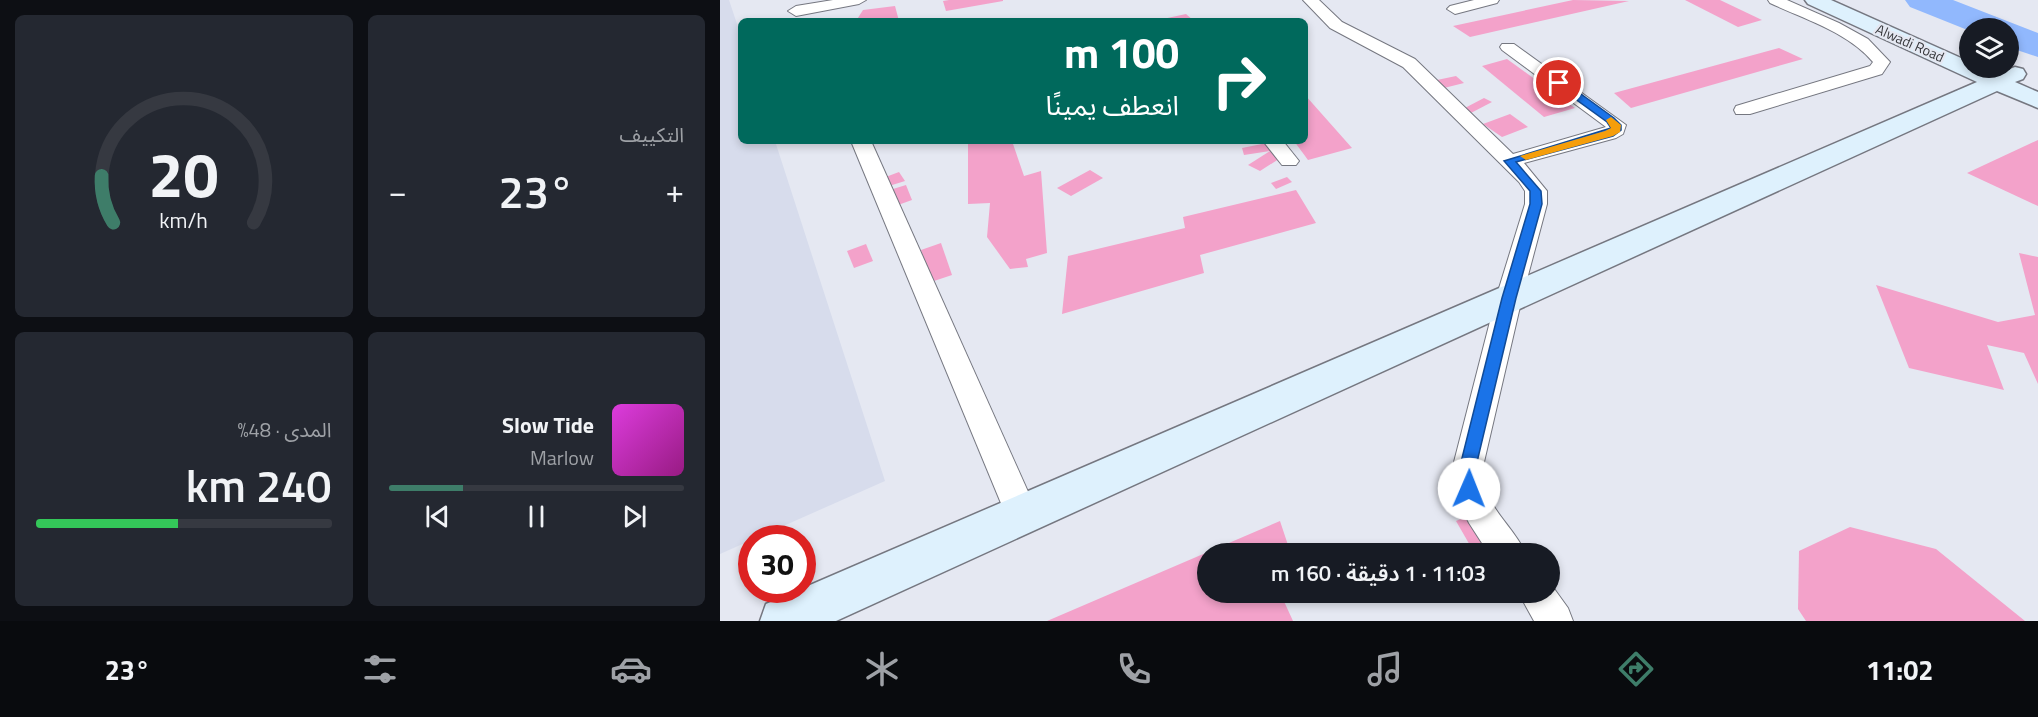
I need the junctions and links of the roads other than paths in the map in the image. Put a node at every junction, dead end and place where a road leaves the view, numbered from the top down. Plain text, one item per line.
1 (860, 0) edge
2 (1310, 0) edge
3 (1492, 0) edge
4 (1775, 0) edge
5 (1815, 0) edge
6 (1846, 0) edge
7 (1455, 9) dead end
8 (796, 10) edge
9 (1904, 40) junction
10 (1508, 47) dead end
11 (1959, 49) edge
12 (2009, 87) edge
13 (2038, 100) edge
14 (1940, 108) junction
15 (1743, 110) dead end
16 (2038, 114) edge
17 (862, 144) edge
18 (1275, 144) edge
19 (1289, 161) dead end
20 (1509, 161) junction
21 (1509, 298) junction
22 (1022, 514) junction
23 (1501, 543) edge
24 (1543, 603) edge
25 (783, 621) edge
26 (1555, 621) edge

1 - 8 street
2 - 20 street
3 - 7 street
4 - 15 street
5 - 9 street, Alwadi Road
6 - 11 street, Alwadi Road
9 - 12 street, Alwadi Road
9 - 14 street
10 - 20 street
12 - 13 street, Alwadi Road
12 - 14 street
12 - 16 street
14 - 21 street
17 - 22 street
18 - 19 street
20 - 21 street
21 - 22 street
21 - 23 street
22 - 25 street
24 - 26 street

